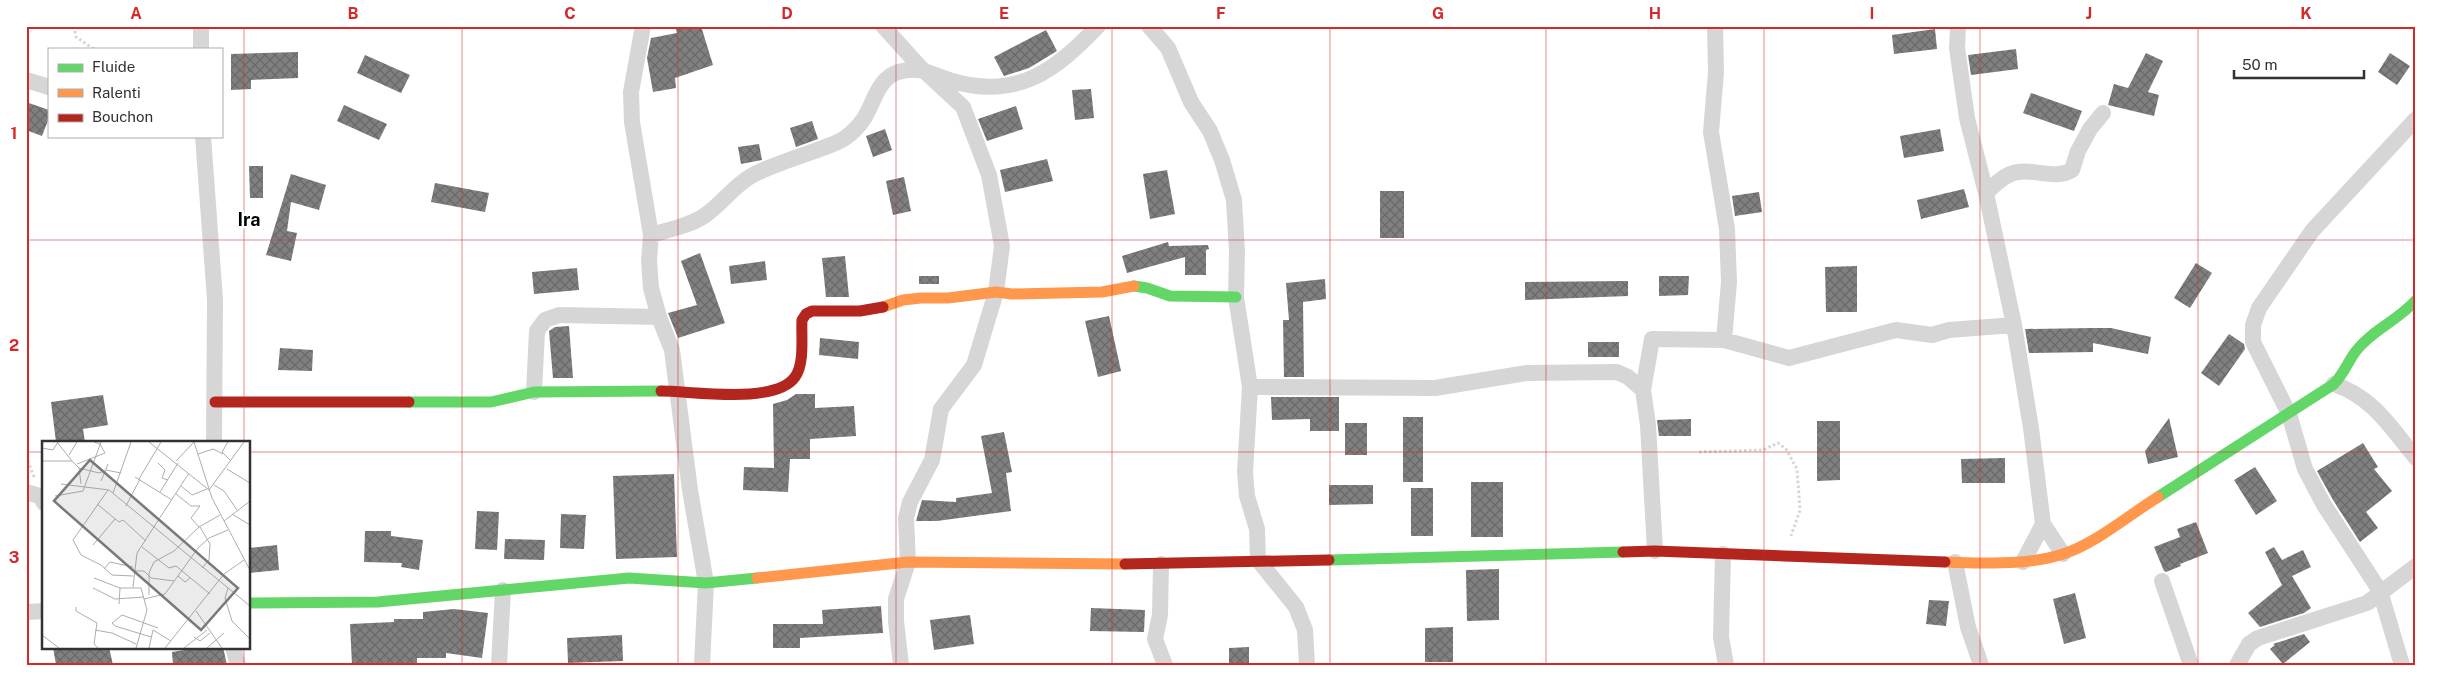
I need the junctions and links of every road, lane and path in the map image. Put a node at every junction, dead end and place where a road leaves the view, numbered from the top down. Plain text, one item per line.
1 (74, 26) edge
2 (201, 26) edge
3 (643, 26) edge
4 (883, 26) edge
5 (1098, 26) edge
6 (1715, 26) edge
7 (1958, 26) edge
8 (1154, 28) edge
9 (92, 48) edge
10 (201, 48) edge
11 (921, 68) junction
12 (26, 80) edge
13 (48, 87) edge
14 (2103, 113) dead end
15 (2416, 119) edge
16 (203, 138) edge
17 (1986, 193) junction
18 (651, 235) junction
19 (996, 292) junction
20 (1236, 296) junction
21 (2416, 300) edge
22 (658, 317) junction
23 (2014, 325) junction
24 (1724, 340) junction
25 (2334, 384) junction
26 (1250, 387) junction
27 (1643, 390) junction
28 (676, 391) junction
29 (534, 392) junction
30 (215, 402) junction
31 (2289, 414) junction
32 (214, 441) edge
33 (1699, 452) dead end
34 (2416, 458) edge
35 (26, 492) edge
36 (42, 500) edge
37 (2043, 524) junction
38 (1655, 550) junction
39 (1723, 554) junction
40 (2063, 554) junction
41 (1783, 555) junction
42 (1258, 560) junction
43 (908, 562) junction
44 (1955, 562) junction
45 (2023, 562) junction
46 (1161, 564) junction
47 (2416, 566) edge
48 (2162, 581) dead end
49 (706, 583) junction
50 (503, 590) junction
51 (2380, 591) junction
52 (250, 603) edge
53 (42, 611) edge
54 (26, 612) edge
55 (233, 648) edge
56 (238, 665) edge
57 (499, 665) edge
58 (702, 665) edge
59 (901, 665) edge
60 (1165, 665) edge
61 (1307, 665) edge
62 (1726, 665) edge
63 (1981, 665) edge
64 (2191, 665) edge
65 (2237, 665) edge
66 (2402, 665) edge

1 - 9 path
2 - 10 street
3 - 18 street
4 - 11 street
5 - 11 street
6 - 24 street
7 - 17 street
8 - 20 street
11 - 18 street
11 - 19 street
12 - 13 street
14 - 17 street
15 - 31 street
16 - 30 street
17 - 23 street
18 - 22 street
19 - 20 street
19 - 28 street
19 - 43 street
20 - 26 street
21 - 25 street
22 - 28 street
22 - 29 street
23 - 24 street
23 - 37 street
24 - 27 street
25 - 31 street
25 - 34 street
26 - 27 street
26 - 42 street
27 - 38 street
28 - 29 street
28 - 49 street
29 - 30 street
30 - 32 street
31 - 40 street
31 - 51 street
33 - 41 path
35 - 36 street
37 - 40 street
37 - 45 street
38 - 39 street
38 - 42 street
39 - 41 street
39 - 62 street
40 - 45 street
41 - 44 street
42 - 46 street
42 - 61 street
43 - 46 street
43 - 49 street
43 - 59 street
44 - 45 street
44 - 63 street
46 - 60 street
47 - 51 street
48 - 64 street
49 - 50 street
49 - 58 street
50 - 52 street
50 - 57 street
51 - 65 street
51 - 66 street
53 - 54 street
55 - 56 street

